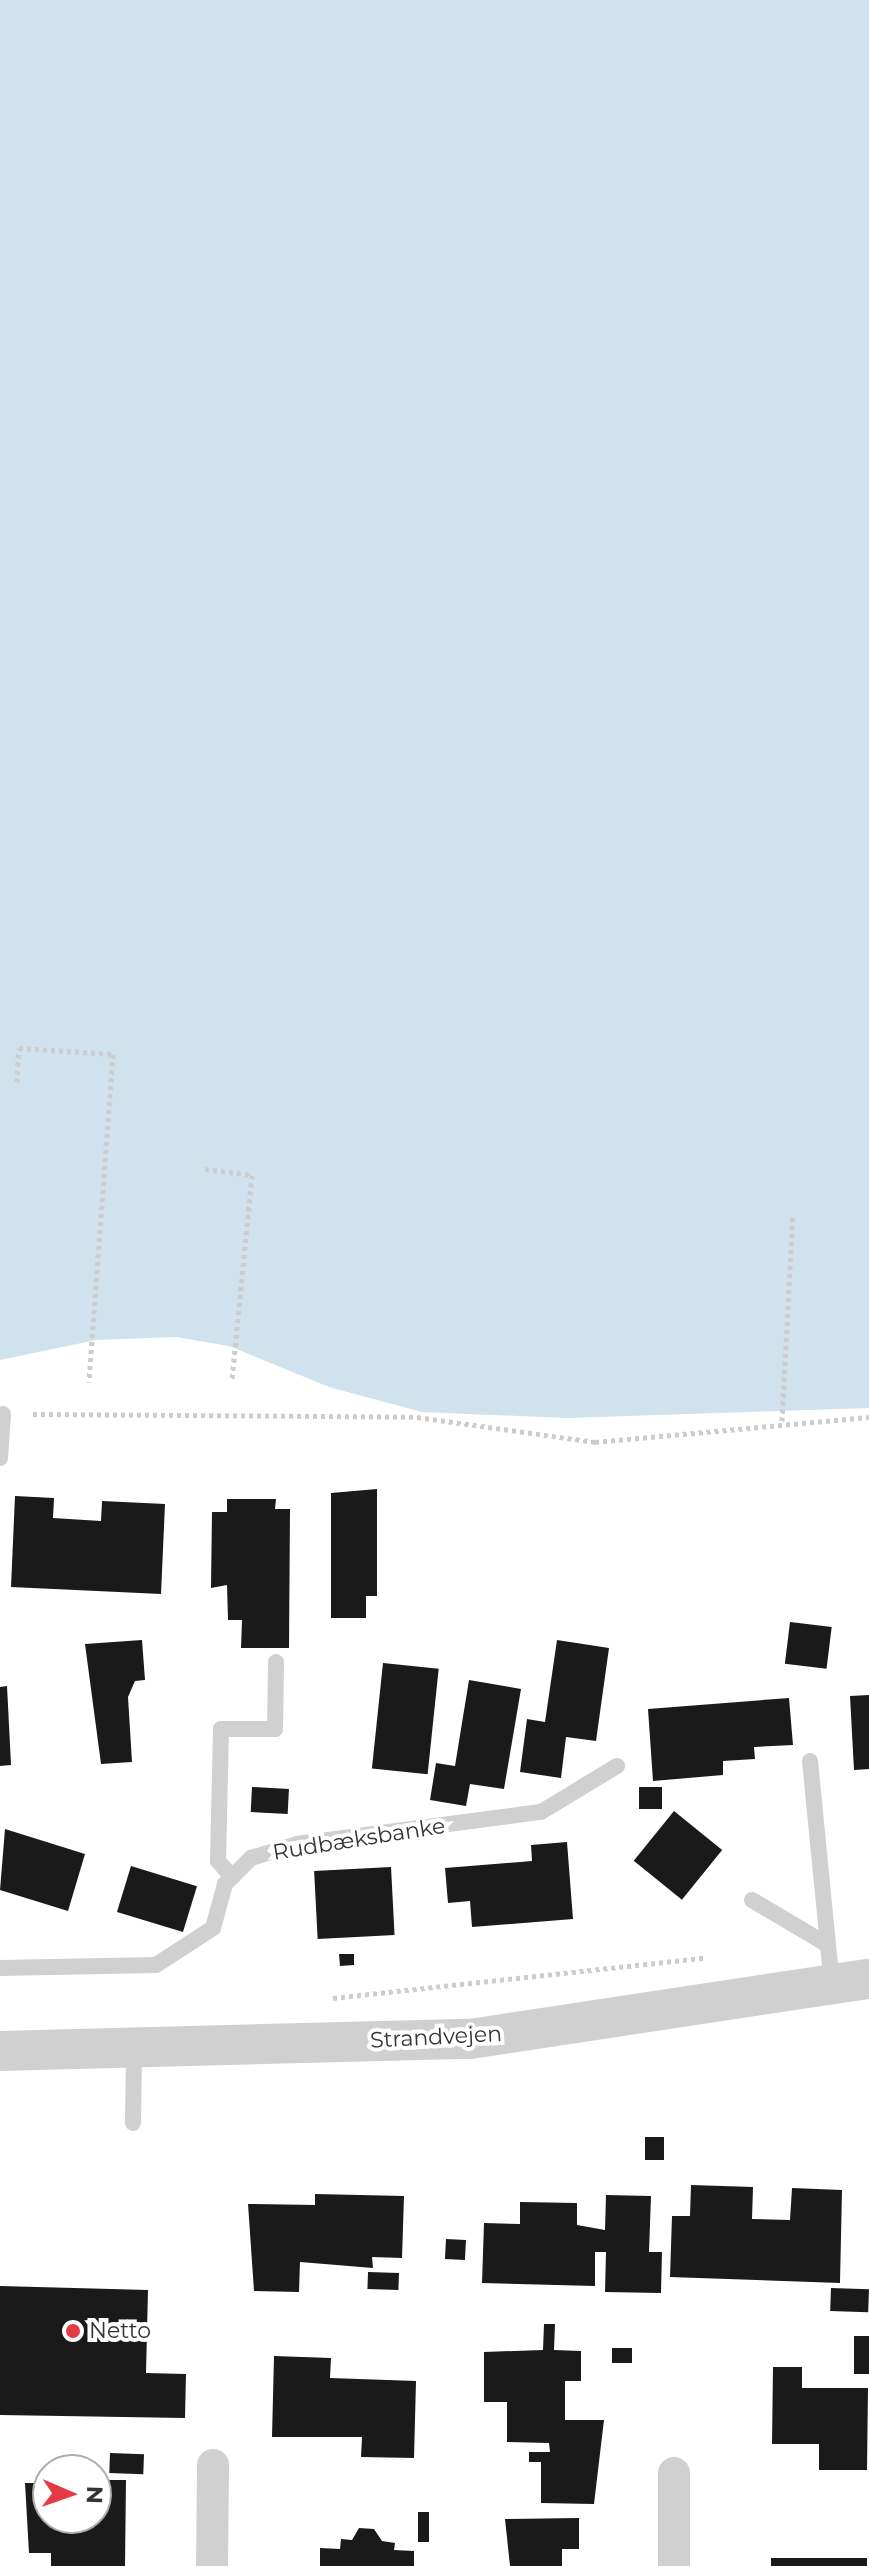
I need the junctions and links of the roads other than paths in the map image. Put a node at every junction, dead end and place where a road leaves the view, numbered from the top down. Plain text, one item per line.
1 (3, 1414) road end
2 (0, 1458) edge
3 (276, 1662) dead end
4 (810, 1761) dead end
5 (617, 1766) dead end
6 (232, 1877) junction
7 (752, 1900) dead end
8 (828, 1945) junction
9 (0, 1968) edge
10 (850, 1982) edge
11 (134, 2048) junction
12 (0, 2051) edge
13 (133, 2123) dead end
14 (213, 2465) dead end
15 (674, 2473) dead end
16 (212, 2566) edge
17 (674, 2566) edge

1 - 2 lane
3 - 6 lane
4 - 8 lane
5 - 6 lane, Rudbæksbanke
6 - 9 lane
7 - 8 lane
8 - 10 lane
10 - 11 street, Strandvejen
11 - 12 street, Strandvejen
11 - 13 lane
14 - 16 street
15 - 17 street

